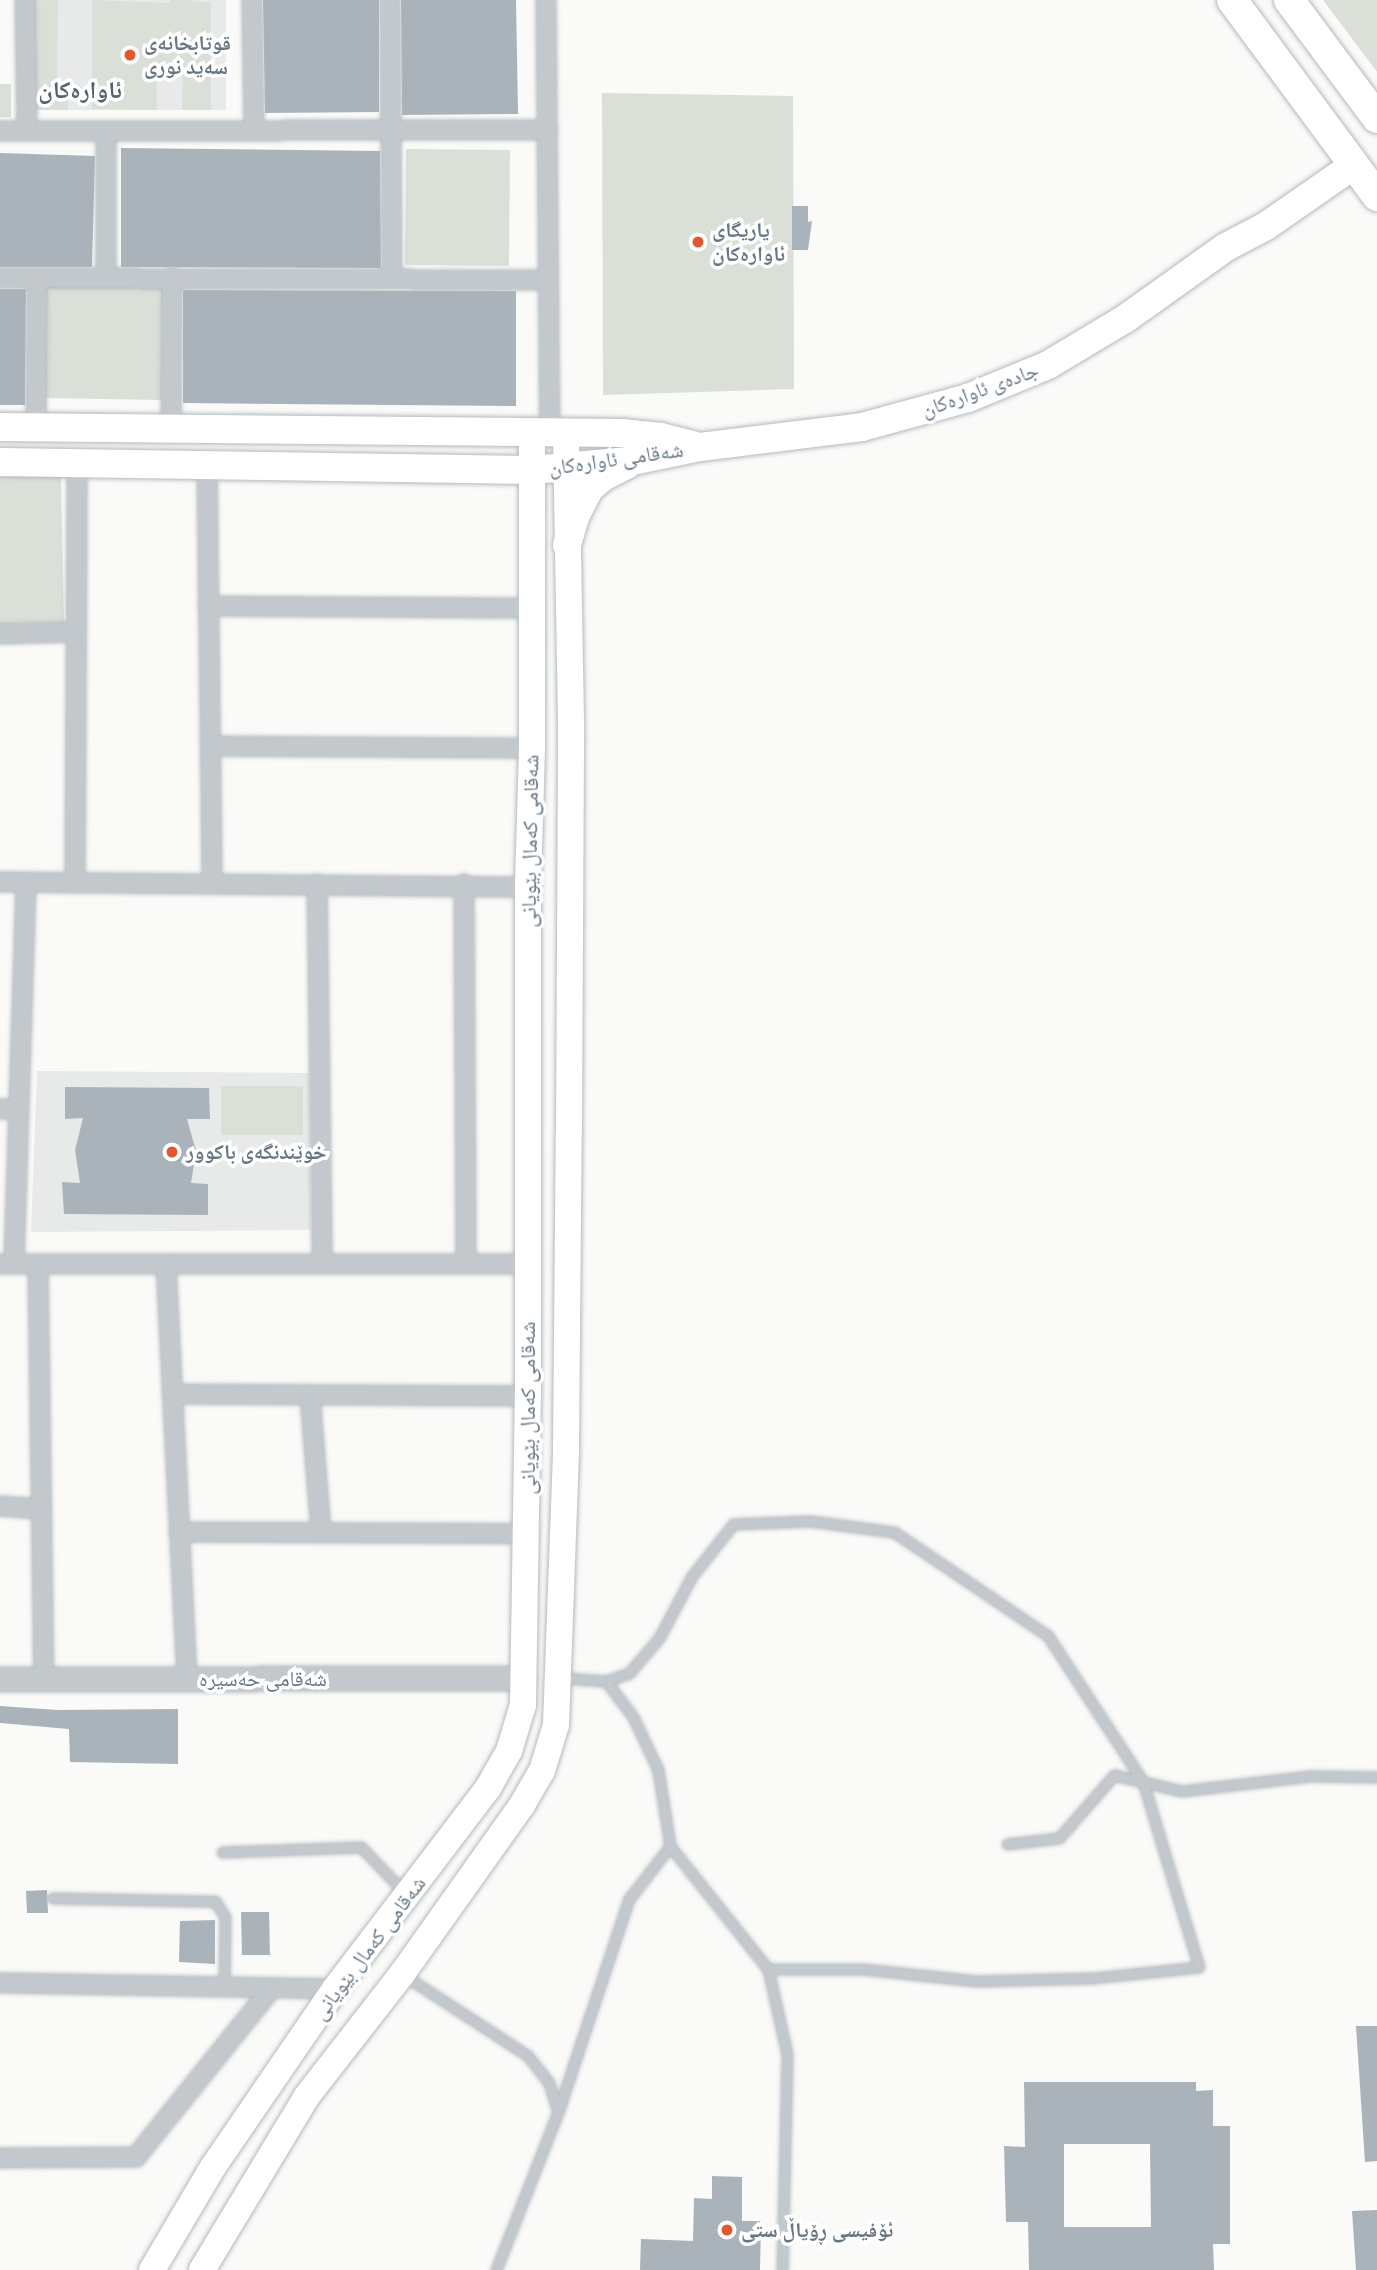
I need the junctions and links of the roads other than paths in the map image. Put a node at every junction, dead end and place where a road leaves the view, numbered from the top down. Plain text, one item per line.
1 (25, 0) edge
2 (252, 0) edge
3 (390, 0) edge
4 (546, 0) edge
5 (1232, 0) edge
6 (1289, 0) edge
7 (1377, 118) edge
8 (388, 130) junction
9 (548, 130) junction
10 (0, 131) edge
11 (27, 131) junction
12 (106, 131) junction
13 (254, 131) junction
14 (1348, 157) junction
15 (1377, 196) edge
16 (106, 277) junction
17 (172, 277) junction
18 (0, 278) edge
19 (37, 278) junction
20 (392, 279) junction
21 (548, 280) junction
22 (171, 426) junction
23 (0, 427) edge
24 (36, 427) junction
25 (550, 432) junction
26 (700, 447) junction
27 (637, 460) junction
28 (0, 462) edge
29 (77, 462) junction
30 (207, 464) junction
31 (566, 468) junction
32 (532, 470) junction
33 (533, 522) junction
34 (566, 533) junction
35 (208, 606) junction
36 (532, 608) junction
37 (75, 632) junction
38 (0, 634) edge
39 (211, 746) junction
40 (532, 748) junction
41 (0, 882) edge
42 (26, 883) junction
43 (75, 883) junction
44 (212, 883) junction
45 (317, 884) junction
46 (464, 884) junction
47 (528, 884) junction
48 (0, 1109) edge
49 (19, 1109) junction
50 (7, 1264) edge
51 (38, 1264) junction
52 (166, 1264) junction
53 (322, 1264) junction
54 (466, 1264) junction
55 (529, 1264) junction
56 (173, 1394) junction
57 (310, 1395) junction
58 (528, 1396) junction
59 (528, 1448) junction
60 (566, 1448) junction
61 (0, 1506) edge
62 (41, 1508) junction
63 (321, 1531) junction
64 (179, 1532) junction
65 (527, 1534) junction
66 (525, 1678) junction
67 (559, 1678) junction
68 (0, 1679) edge
69 (44, 1679) junction
70 (187, 1679) junction
71 (606, 1681) junction
72 (1377, 1777) edge
73 (1143, 1782) junction
74 (1007, 1844) dead end
75 (670, 1846) junction
76 (222, 1852) dead end
77 (408, 1896) junction
78 (52, 1898) dead end
79 (768, 1969) junction
80 (402, 1974) junction
81 (0, 1983) edge
82 (224, 1987) junction
83 (272, 1988) junction
84 (335, 1989) junction
85 (558, 2112) junction
86 (0, 2158) edge
87 (213, 2167) junction
88 (250, 2189) junction
89 (173, 2232) junction
90 (207, 2263) edge
91 (152, 2270) edge
92 (496, 2270) edge
93 (782, 2270) edge

1 - 11 street
2 - 13 street
3 - 8 street
4 - 9 street
5 - 14 highway
6 - 7 highway
8 - 9 street
8 - 13 street
8 - 20 street
9 - 21 street
10 - 11 street
11 - 12 street
12 - 13 street
12 - 16 street
14 - 15 highway
14 - 26 main road, جادەی ئاوارەکان
16 - 17 street
16 - 19 street
17 - 20 street
17 - 22 street
18 - 19 street
19 - 24 street
20 - 21 street
21 - 25 street
22 - 24 main road, شەقامی ئاوارەکان
22 - 25 main road, شەقامی ئاوارەکان
23 - 24 main road, شەقامی ئاوارەکان
25 - 26 main road, شەقامی ئاوارەکان
25 - 31 main road, شەقامی کەمال بێویانی
25 - 32 main road, شەقامی کەمال بێویانی
26 - 27 main road, شەقامی ئاوارەکان
27 - 31 main road, شەقامی ئاوارەکان
27 - 34 main road
28 - 29 main road, شەقامی ئاوارەکان
29 - 30 main road, شەقامی ئاوارەکان
29 - 37 street
30 - 32 main road, شەقامی ئاوارەکان
30 - 35 street
31 - 32 main road, شەقامی ئاوارەکان
31 - 34 main road, شەقامی کەمال بێویانی
32 - 33 main road, شەقامی کەمال بێویانی
33 - 34 main road
33 - 36 main road, شەقامی کەمال بێویانی
34 - 60 main road, شەقامی کەمال بێویانی
35 - 36 street
35 - 39 street
36 - 40 main road, شەقامی کەمال بێویانی
37 - 38 street
37 - 43 street
39 - 40 street
39 - 44 street
40 - 47 main road, شەقامی کەمال بێویانی
41 - 42 street
42 - 43 street
42 - 49 street
43 - 44 street
44 - 45 street
45 - 46 street
45 - 53 street
46 - 47 street
46 - 54 street
47 - 55 main road, شەقامی کەمال بێویانی
48 - 49 street
49 - 50 street
50 - 51 street
51 - 52 street
51 - 62 street
52 - 53 street
52 - 56 street
53 - 54 street
54 - 55 street
55 - 58 main road, شەقامی کەمال بێویانی
56 - 57 street
56 - 64 street
57 - 58 street
57 - 63 street
58 - 59 main road, شەقامی کەمال بێویانی
59 - 60 main road
59 - 65 main road, شەقامی کەمال بێویانی
60 - 67 main road, شەقامی کەمال بێویانی
61 - 62 street
62 - 69 street
63 - 64 street
63 - 65 street
64 - 70 street
65 - 66 main road, شەقامی کەمال بێویانی
66 - 70 street, شەقامی حەسیرە
66 - 77 main road, شەقامی کەمال بێویانی
67 - 71 lane
67 - 80 main road, شەقامی کەمال بێویانی
68 - 69 street, شەقامی حەسیرە
69 - 70 street, شەقامی حەسیرە
71 - 73 lane
71 - 75 lane
72 - 73 lane
73 - 74 lane
73 - 79 lane
75 - 79 lane
75 - 85 lane
76 - 77 lane
77 - 84 main road, شەقامی کەمال بێویانی
78 - 82 lane
79 - 93 lane
80 - 85 lane
80 - 88 main road, شەقامی کەمال بێویانی
81 - 82 street
82 - 83 street
83 - 84 street
83 - 86 street
84 - 87 main road, شەقامی کەمال بێویانی
85 - 92 lane
87 - 88 main road
87 - 89 main road, شەقامی کەمال بێویانی
88 - 90 main road, شەقامی کەمال بێویانی
89 - 90 main road
89 - 91 main road, شەقامی کەمال بێویانی

